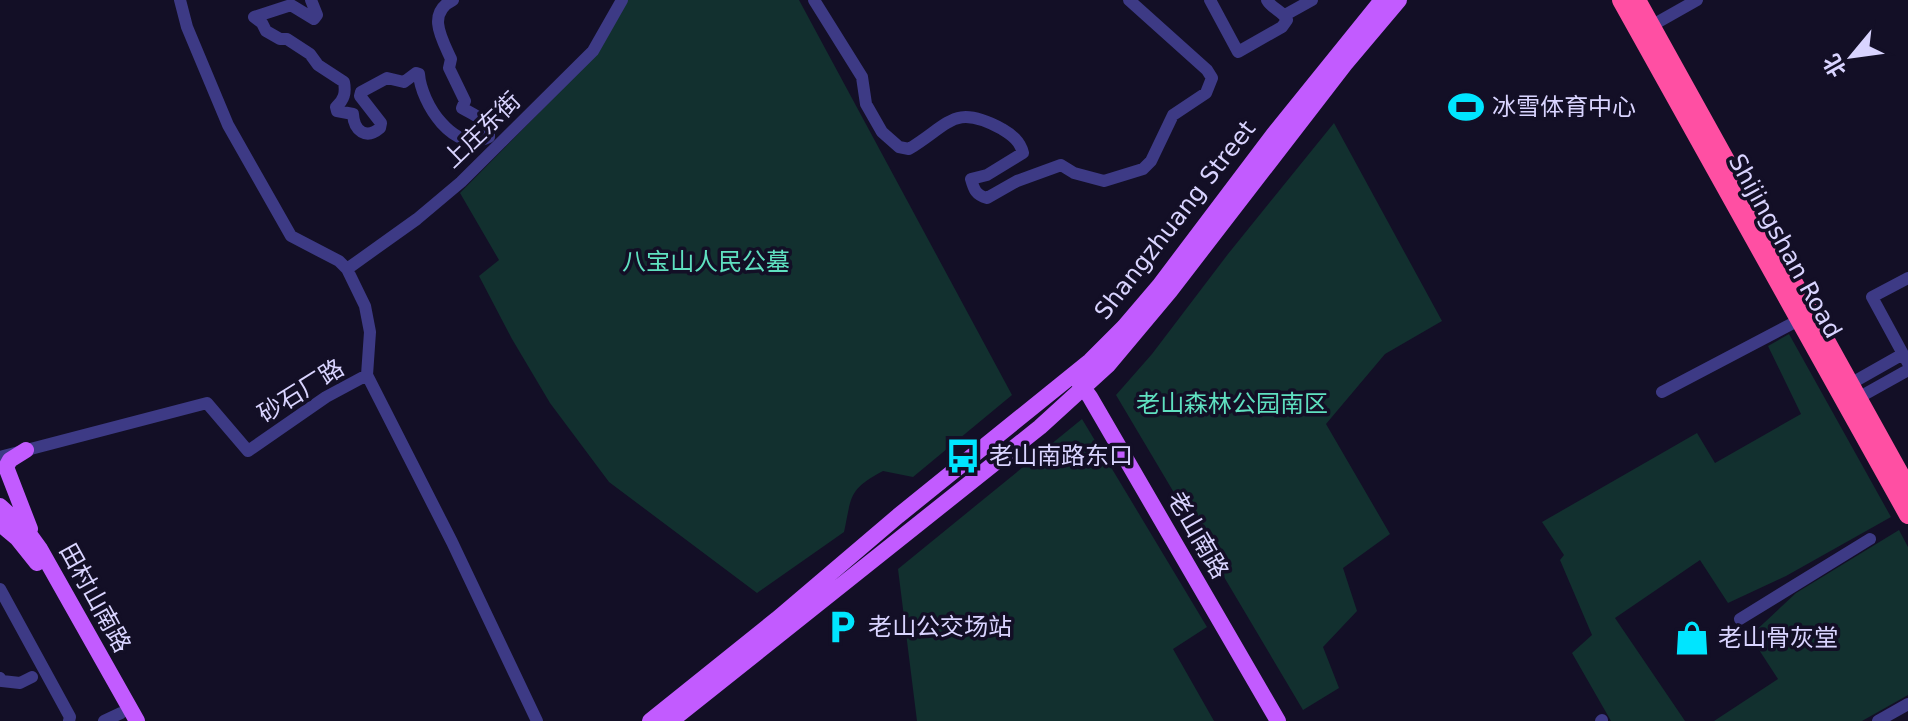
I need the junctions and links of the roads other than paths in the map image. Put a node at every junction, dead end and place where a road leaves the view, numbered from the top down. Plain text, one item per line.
1 (180, 0) edge
2 (311, 0) edge
3 (453, 0) edge
4 (622, 0) edge
5 (814, 0) edge
6 (1129, 0) edge
7 (1210, 0) edge
8 (1267, 0) edge
9 (1312, 0) edge
10 (1382, 0) edge
11 (1399, 0) edge
12 (1621, 0) edge
13 (1637, 0) edge
14 (1697, 0) edge
15 (1287, 9) edge
16 (1651, 26) junction
17 (347, 269) junction
18 (1908, 278) edge
19 (1799, 320) junction
20 (1906, 358) edge
21 (1908, 370) edge
22 (367, 375) junction
23 (1079, 382) junction
24 (1854, 391) junction
25 (1662, 392) dead end
26 (26, 450) junction
27 (0, 457) edge
28 (1906, 499) edge
29 (0, 506) edge
30 (0, 524) edge
31 (1870, 539) dead end
32 (40, 549) junction
33 (0, 589) edge
34 (1740, 619) dead end
35 (32, 677) dead end
36 (0, 678) edge
37 (1908, 704) edge
38 (123, 717) edge
39 (69, 721) edge
40 (104, 721) edge
41 (137, 721) edge
42 (537, 721) edge
43 (650, 721) edge
44 (671, 721) edge
45 (1278, 721) edge
46 (1878, 721) edge

1 - 17 street
2 - 3 street
4 - 17 street, 上庄东街
5 - 6 street
7 - 15 street
8 - 15 street
9 - 15 street
10 - 23 main road, Shangzhuang Street
11 - 23 main road, Shangzhuang Street
12 - 19 highway, Shijingshan Road
13 - 16 highway, Shijingshan Road
14 - 16 street
16 - 24 highway, Shijingshan Road
17 - 22 street
18 - 20 street
19 - 25 street
19 - 28 highway, Shijingshan Road
20 - 24 street
21 - 24 street
22 - 26 street, 砂石厂路
22 - 42 street, 砂石厂路
23 - 43 main road, Shangzhuang Street
23 - 44 main road, Shangzhuang Street
23 - 45 main road, 老山南路
24 - 28 highway, Shijingshan Road
26 - 27 street, 砂石厂路
26 - 32 main road
29 - 32 main road, 田村山南路
30 - 38 main road, 田村山南路
31 - 34 street
32 - 41 main road, 田村山南路
33 - 39 street
35 - 36 street
37 - 46 street
38 - 40 street

